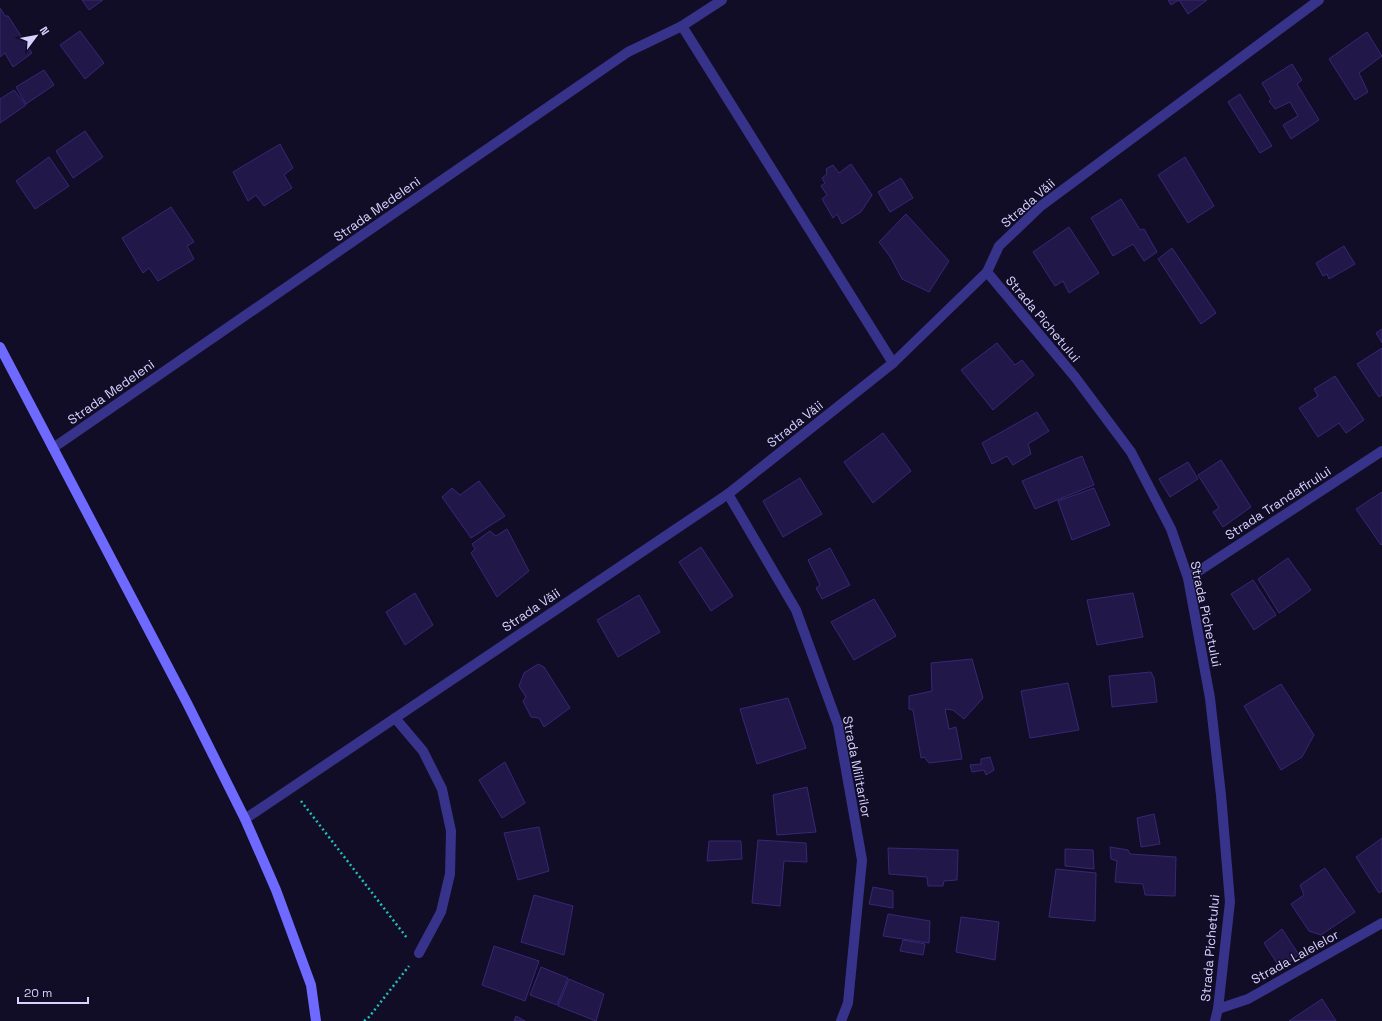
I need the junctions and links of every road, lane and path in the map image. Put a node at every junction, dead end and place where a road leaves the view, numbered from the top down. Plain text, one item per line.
1 (722, 0) edge
2 (1319, 0) edge
3 (1307, 3) edge
4 (682, 26) junction
5 (987, 272) junction
6 (0, 347) edge
7 (893, 363) junction
8 (53, 448) junction
9 (1382, 450) edge
10 (728, 494) junction
11 (1188, 578) junction
12 (395, 718) junction
13 (291, 788) junction
14 (245, 819) junction
15 (1382, 923) edge
16 (419, 953) junction
17 (1218, 1009) junction
18 (316, 1021) edge
19 (364, 1021) edge
20 (841, 1021) edge
21 (1215, 1021) edge

1 - 4 street, Strada Medeleni
2 - 3 street, Strada Văii
3 - 5 street, Strada Văii
4 - 7 street
4 - 8 street, Strada Medeleni
5 - 7 street, Strada Văii
5 - 11 street, Strada Pichetului
6 - 8 main road
7 - 10 street, Strada Văii
8 - 14 main road
9 - 11 street, Strada Trandafirului
10 - 12 street, Strada Văii
10 - 20 street, Strada Militarilor
11 - 17 street, Strada Pichetului
12 - 13 street, Strada Văii
12 - 16 street
13 - 14 street, Strada Văii
13 - 16 path
14 - 18 main road
15 - 17 street, Strada Lalelelor
16 - 19 path
17 - 21 street, Strada Pichetului

